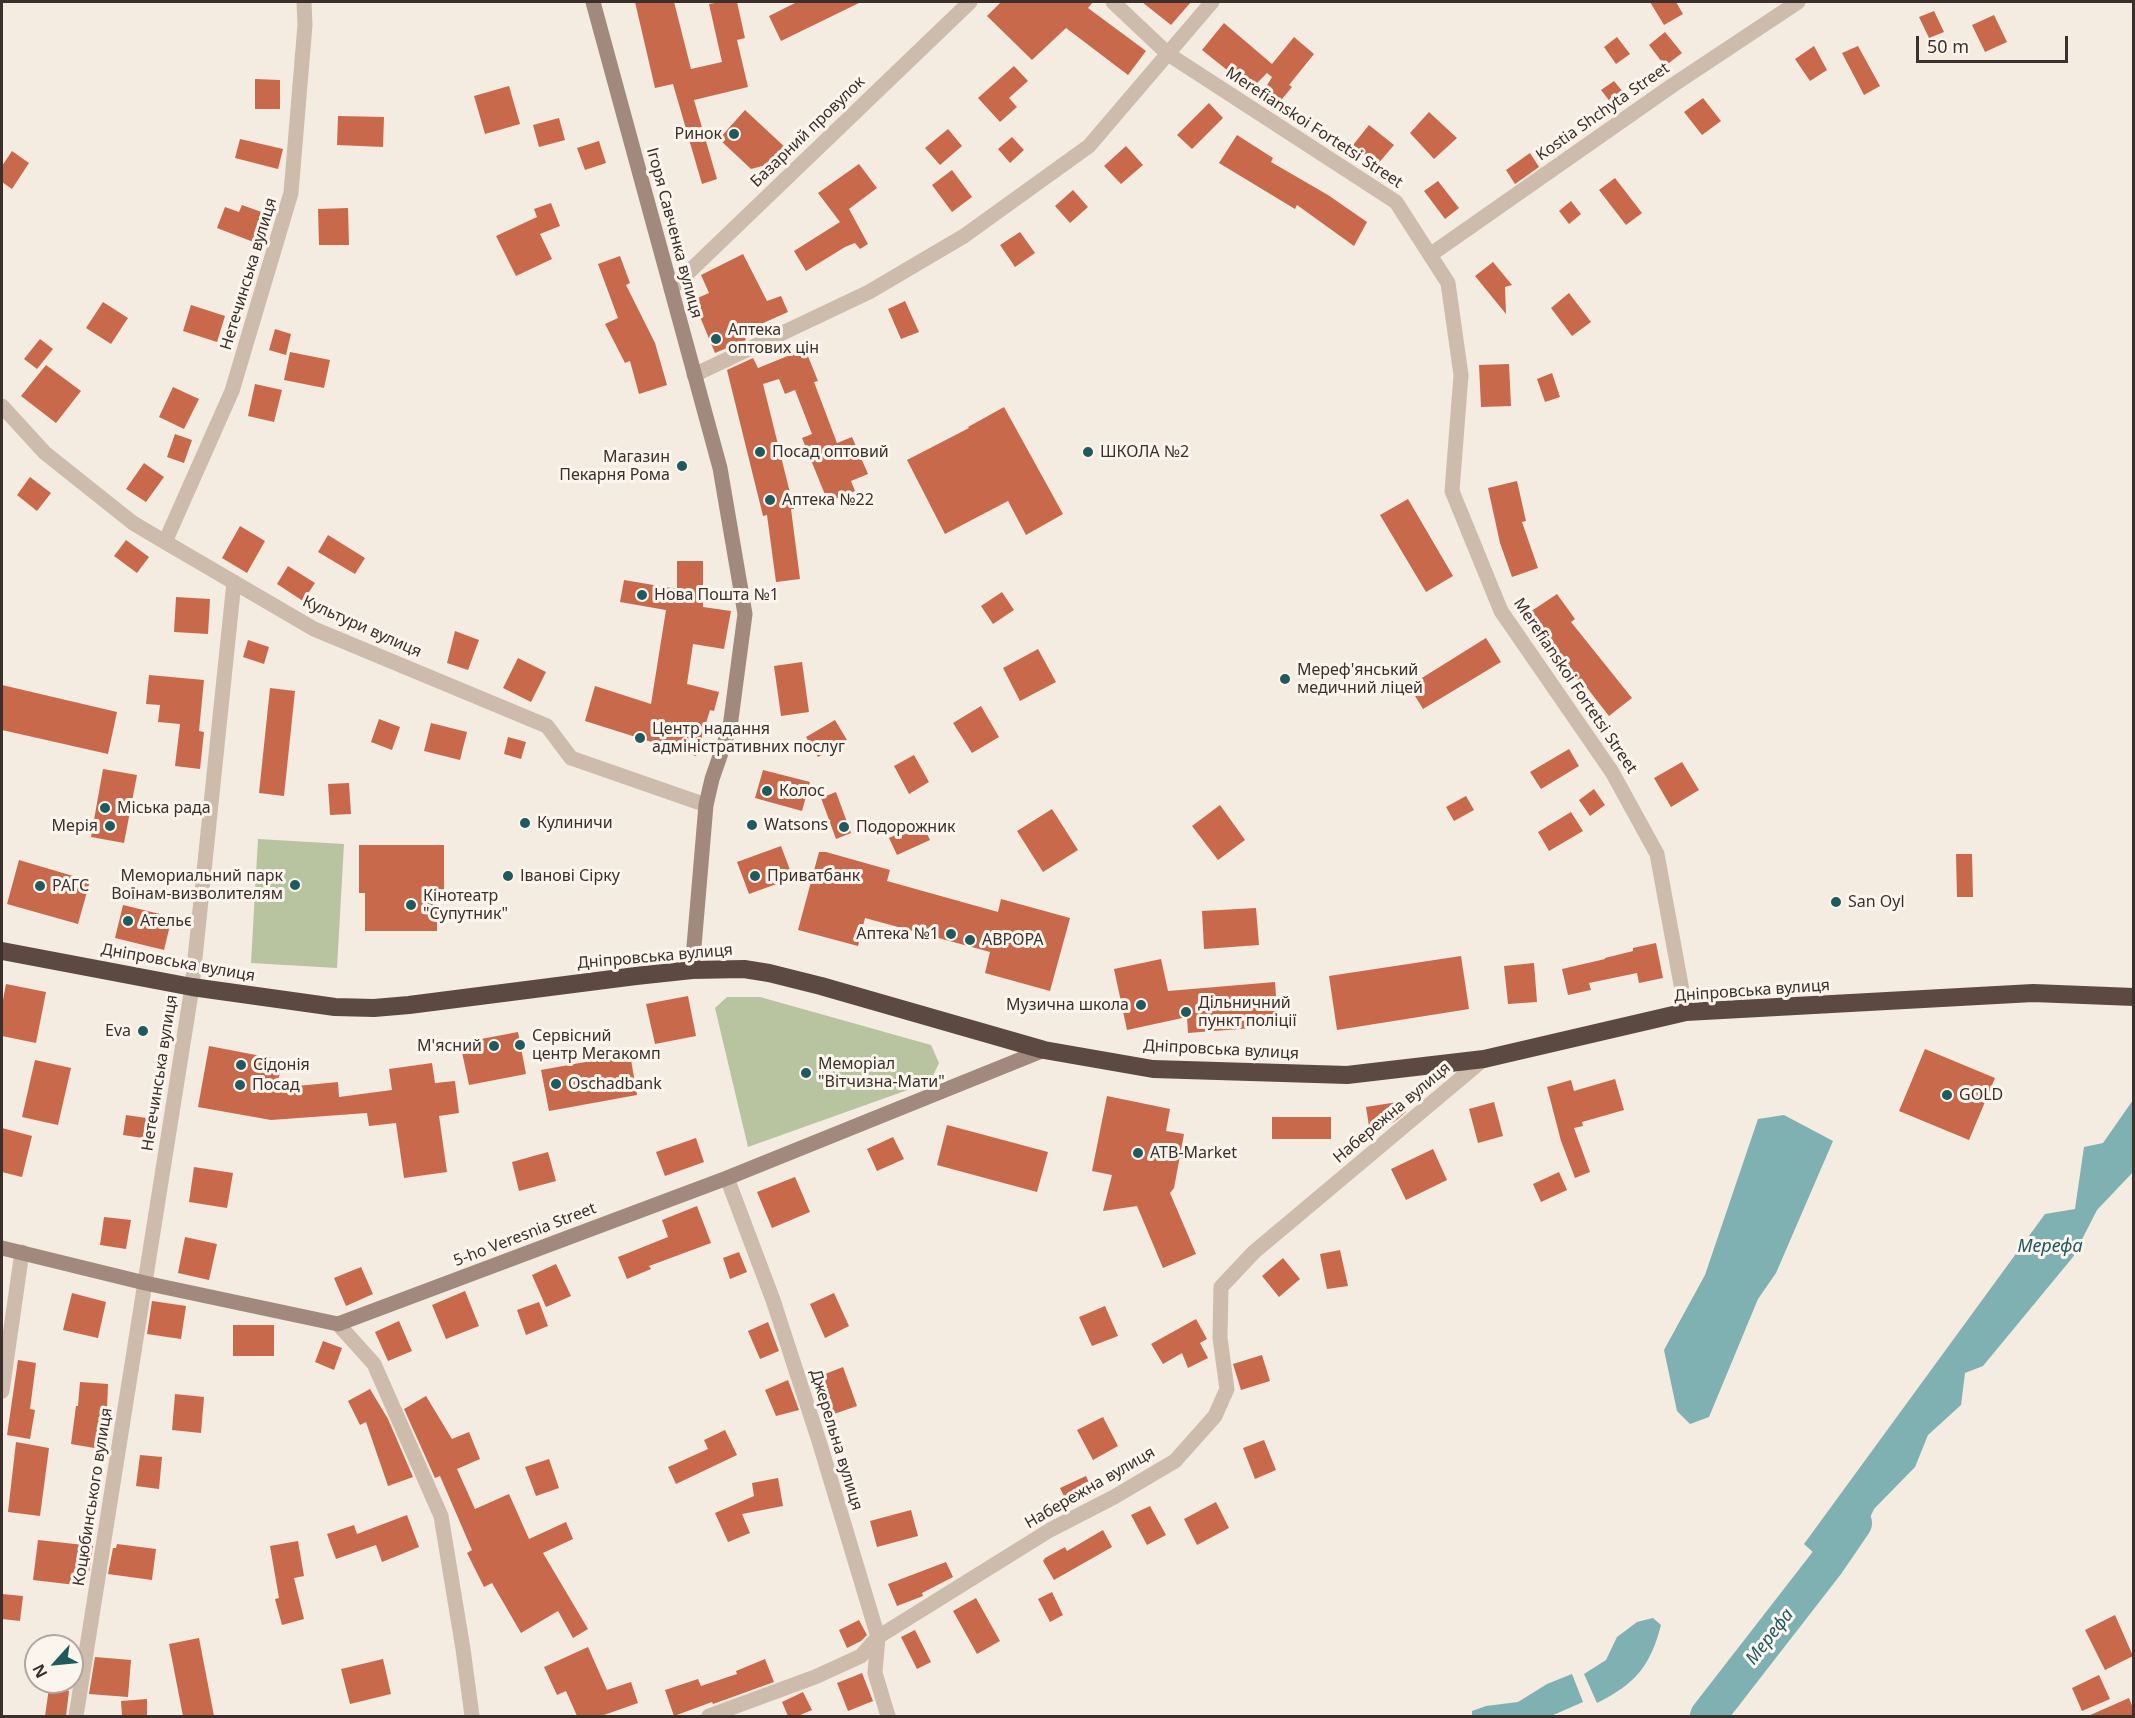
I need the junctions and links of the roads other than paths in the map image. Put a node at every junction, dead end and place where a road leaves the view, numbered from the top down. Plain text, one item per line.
1 (304, 2) edge
2 (593, 2) edge
3 (970, 2) edge
4 (1113, 2) edge
5 (1212, 2) edge
6 (1798, 2) edge
7 (1168, 54) junction
8 (1430, 255) junction
9 (671, 289) junction
10 (694, 375) junction
11 (2, 406) edge
12 (165, 542) junction
13 (234, 582) junction
14 (706, 805) junction
15 (2, 951) edge
16 (692, 970) junction
17 (192, 987) junction
18 (2130, 997) edge
19 (1686, 1012) junction
20 (1044, 1050) junction
21 (1484, 1059) junction
22 (727, 1178) junction
23 (2, 1248) edge
24 (22, 1252) junction
25 (145, 1283) junction
26 (338, 1324) junction
27 (2, 1391) edge
28 (878, 1637) junction
29 (76, 1716) edge
30 (472, 1716) edge
31 (709, 1716) edge
32 (888, 1716) edge

1 - 12 street, Нетечинська вулиця
2 - 9 street, Ігоря Савченка вулиця
3 - 9 street, Базарний провулок
4 - 7 street, Merefianskoi Fortetsi Street
5 - 7 street
6 - 8 street, Kostia Shchyta Street
7 - 8 street, Merefianskoi Fortetsi Street
7 - 10 street
8 - 19 street, Merefianskoi Fortetsi Street
9 - 10 street, Ігоря Савченка вулиця
10 - 14 street, Ігоря Савченка вулиця
11 - 12 street, Культури вулиця
12 - 13 street, Культури вулиця
13 - 14 street, Культури вулиця
13 - 17 street, Нетечинська вулиця
14 - 16 street, Ігоря Савченка вулиця
15 - 17 highway, Дніпровська вулиця
16 - 17 highway, Дніпровська вулиця
16 - 20 highway, Дніпровська вулиця
17 - 25 street, Нетечинська вулиця
18 - 19 highway, Дніпровська вулиця
19 - 21 highway, Дніпровська вулиця
20 - 21 highway, Дніпровська вулиця
20 - 22 street, 5-ho Veresnia Street
21 - 28 street, Набережна вулиця
22 - 26 street, 5-ho Veresnia Street
22 - 28 street, Джерельна вулиця
23 - 24 street
24 - 25 street
24 - 27 street
25 - 26 street
25 - 29 street, Коцюбинського вулиця
26 - 30 street
28 - 31 street, Набережна вулиця
28 - 32 street, Джерельна вулиця

